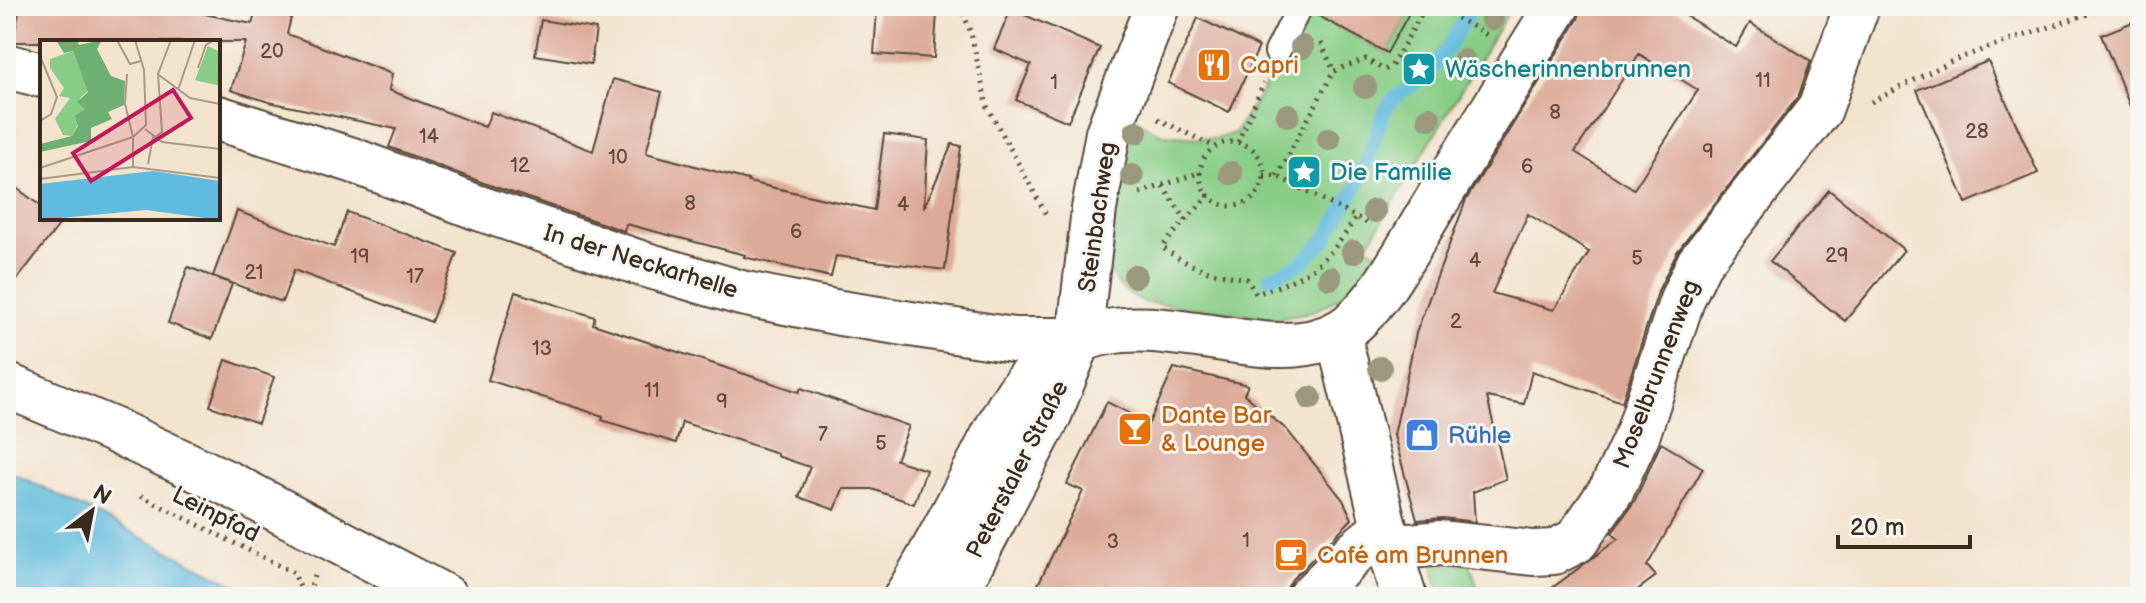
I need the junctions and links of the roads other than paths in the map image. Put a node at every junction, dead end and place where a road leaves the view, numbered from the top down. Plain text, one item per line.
1 (1157, 6) edge
2 (1300, 6) edge
3 (1557, 6) edge
4 (1857, 6) edge
5 (1277, 52) road end
6 (6, 66) edge
7 (40, 74) edge
8 (220, 119) edge
9 (1338, 333) junction
10 (1079, 340) junction
11 (6, 385) edge
12 (1387, 538) junction
13 (956, 596) edge
14 (445, 597) edge
15 (906, 597) edge
16 (1310, 597) edge
17 (1404, 597) edge

1 - 10 street, Steinbachweg
2 - 5 lane
3 - 9 street, Peterstaler Straße
4 - 12 street, Moselbrunnenweg
6 - 7 street
8 - 10 street, In der Neckarhelle
9 - 10 street, Peterstaler Straße
9 - 12 street
10 - 13 street, Peterstaler Straße
10 - 15 street, Peterstaler Straße
11 - 14 street
12 - 16 street
12 - 17 street

